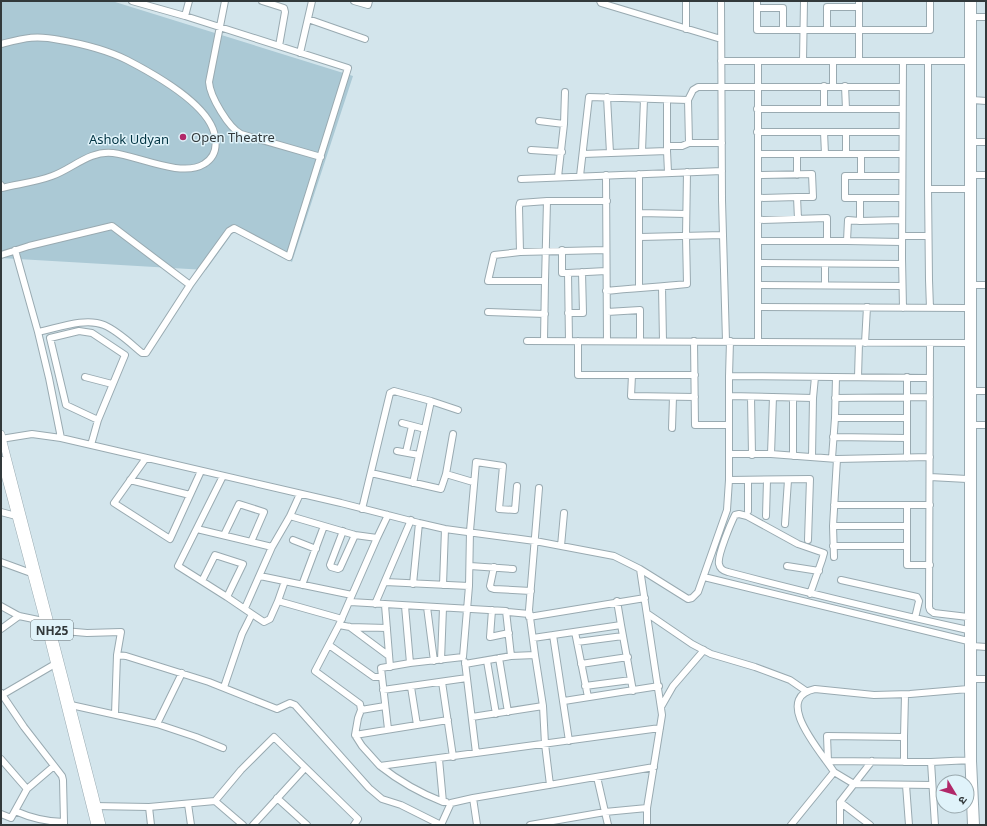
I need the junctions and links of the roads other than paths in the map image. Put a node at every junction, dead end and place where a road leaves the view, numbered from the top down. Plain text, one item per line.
1 (132, 1) edge
2 (189, 1) edge
3 (226, 1) edge
4 (262, 1) edge
5 (312, 1) edge
6 (354, 1) edge
7 (369, 1) edge
8 (600, 1) edge
9 (686, 1) edge
10 (721, 1) edge
11 (804, 1) edge
12 (930, 1) edge
13 (968, 1) edge
14 (973, 1) edge
15 (757, 4) edge
16 (859, 4) edge
17 (185, 16) junction
18 (973, 17) junction
19 (986, 17) edge
20 (308, 20) junction
21 (220, 28) junction
22 (686, 29) junction
23 (827, 29) junction
24 (859, 29) junction
25 (783, 30) junction
26 (804, 30) junction
27 (365, 39) dead end
28 (721, 39) junction
29 (1, 44) edge
30 (279, 46) junction
31 (300, 53) junction
32 (721, 61) junction
33 (758, 61) junction
34 (803, 61) junction
35 (833, 61) junction
36 (859, 61) junction
37 (903, 61) junction
38 (928, 61) junction
39 (967, 61) junction
40 (824, 86) junction
41 (833, 86) junction
42 (845, 86) junction
43 (758, 87) junction
44 (902, 87) junction
45 (722, 88) junction
46 (565, 92) dead end
47 (607, 97) junction
48 (644, 98) junction
49 (667, 100) junction
50 (688, 100) junction
51 (973, 100) junction
52 (986, 101) edge
53 (757, 109) junction
54 (824, 109) junction
55 (846, 109) junction
56 (902, 109) junction
57 (539, 121) dead end
58 (564, 124) junction
59 (757, 132) junction
60 (824, 132) junction
61 (846, 132) junction
62 (902, 132) junction
63 (970, 142) junction
64 (986, 142) edge
65 (689, 143) junction
66 (722, 143) junction
67 (667, 149) junction
68 (531, 150) dead end
69 (642, 151) junction
70 (562, 152) junction
71 (610, 153) junction
72 (583, 154) junction
73 (758, 154) junction
74 (797, 154) junction
75 (825, 154) junction
76 (846, 154) junction
77 (861, 154) junction
78 (902, 154) junction
79 (321, 157) junction
80 (722, 171) junction
81 (668, 172) junction
82 (687, 172) junction
83 (639, 174) junction
84 (797, 174) junction
85 (606, 175) junction
86 (758, 175) junction
87 (973, 175) junction
88 (986, 175) edge
89 (580, 176) junction
90 (861, 176) junction
91 (902, 176) junction
92 (558, 177) junction
93 (521, 179) dead end
94 (1, 185) edge
95 (928, 189) junction
96 (967, 189) junction
97 (759, 198) junction
98 (797, 198) junction
99 (860, 198) junction
100 (902, 198) junction
101 (547, 201) junction
102 (607, 201) junction
103 (640, 213) junction
104 (686, 214) junction
105 (798, 219) junction
106 (758, 220) junction
107 (902, 220) junction
108 (860, 221) junction
109 (723, 235) junction
110 (686, 236) junction
111 (928, 236) junction
112 (640, 237) junction
113 (902, 239) junction
114 (758, 241) junction
115 (826, 241) junction
116 (847, 241) junction
117 (15, 250) junction
118 (562, 250) junction
119 (606, 250) junction
120 (546, 251) junction
121 (520, 252) junction
122 (1, 255) edge
123 (758, 264) junction
124 (825, 264) junction
125 (902, 264) junction
126 (606, 271) junction
127 (582, 272) junction
128 (568, 273) junction
129 (545, 281) junction
130 (190, 285) junction
131 (758, 285) junction
132 (825, 285) junction
133 (970, 285) junction
134 (986, 285) edge
135 (902, 286) junction
136 (639, 287) junction
137 (662, 287) junction
138 (606, 291) junction
139 (758, 307) junction
140 (867, 307) junction
141 (903, 308) junction
142 (930, 308) junction
143 (967, 308) junction
144 (488, 312) dead end
145 (606, 312) junction
146 (568, 313) junction
147 (545, 314) junction
148 (38, 332) junction
149 (544, 340) junction
150 (526, 341) dead end
151 (569, 341) junction
152 (578, 341) junction
153 (606, 341) junction
154 (640, 341) junction
155 (663, 341) junction
156 (694, 341) junction
157 (728, 341) junction
158 (758, 342) junction
159 (862, 343) junction
160 (930, 343) junction
161 (967, 343) junction
162 (632, 375) junction
163 (695, 375) junction
164 (729, 376) junction
165 (815, 376) junction
166 (86, 377) dead end
167 (836, 377) junction
168 (858, 377) junction
169 (907, 377) junction
170 (930, 378) junction
171 (112, 384) junction
172 (970, 391) junction
173 (986, 391) edge
174 (729, 396) junction
175 (673, 397) junction
176 (695, 397) junction
177 (751, 397) junction
178 (773, 397) junction
179 (930, 397) junction
180 (793, 398) junction
181 (813, 398) junction
182 (835, 398) junction
183 (907, 398) junction
184 (431, 401) junction
185 (458, 410) dead end
186 (835, 418) junction
187 (907, 418) junction
188 (98, 420) junction
189 (402, 423) dead end
190 (986, 424) edge
191 (729, 425) junction
192 (970, 425) junction
193 (412, 426) junction
194 (672, 428) dead end
195 (425, 429) junction
196 (453, 434) dead end
197 (1, 437) edge
198 (833, 437) junction
199 (61, 438) junction
200 (907, 438) junction
201 (91, 445) junction
202 (396, 451) dead end
203 (406, 452) junction
204 (729, 454) junction
205 (752, 454) junction
206 (771, 454) junction
207 (419, 455) junction
208 (793, 456) junction
209 (812, 457) junction
210 (930, 457) junction
211 (146, 458) junction
212 (834, 458) junction
213 (907, 458) junction
214 (1, 460) edge
215 (201, 471) junction
216 (371, 473) junction
217 (446, 474) junction
218 (223, 476) junction
219 (930, 477) junction
220 (968, 479) junction
221 (130, 480) junction
222 (730, 480) junction
223 (748, 480) junction
224 (767, 480) junction
225 (788, 480) junction
226 (413, 482) junction
227 (473, 482) junction
228 (1, 483) edge
229 (517, 486) dead end
230 (8, 488) junction
231 (539, 488) dead end
232 (300, 494) junction
233 (190, 495) junction
234 (834, 505) junction
235 (907, 505) junction
236 (930, 505) junction
237 (362, 508) junction
238 (748, 511) dead end
239 (1, 512) edge
240 (564, 513) dead end
241 (388, 515) junction
242 (16, 516) junction
243 (290, 516) junction
244 (766, 516) dead end
245 (410, 520) junction
246 (419, 523) junction
247 (785, 524) dead end
248 (324, 526) junction
249 (833, 526) junction
250 (907, 526) junction
251 (197, 529) junction
252 (446, 529) junction
253 (343, 531) junction
254 (470, 532) junction
255 (224, 535) junction
256 (355, 535) junction
257 (377, 538) junction
258 (293, 540) dead end
259 (808, 540) dead end
260 (535, 541) junction
261 (251, 542) junction
262 (561, 546) junction
263 (833, 546) junction
264 (907, 546) junction
265 (272, 547) junction
266 (316, 548) junction
267 (834, 557) dead end
268 (1, 562) edge
269 (709, 564) junction
270 (930, 565) junction
271 (470, 566) junction
272 (787, 566) dead end
273 (494, 568) junction
274 (513, 569) dead end
275 (640, 569) junction
276 (721, 569) junction
277 (819, 571) junction
278 (31, 573) junction
279 (260, 576) junction
280 (704, 577) junction
281 (841, 580) dead end
282 (202, 581) junction
283 (285, 582) junction
284 (385, 582) junction
285 (413, 584) junction
286 (302, 585) junction
287 (443, 585) junction
288 (469, 586) junction
289 (531, 591) junction
290 (810, 594) junction
291 (352, 595) junction
292 (228, 596) junction
293 (645, 598) junction
294 (278, 601) junction
295 (617, 601) junction
296 (350, 602) junction
297 (375, 604) junction
298 (385, 605) junction
299 (1, 606) edge
300 (405, 606) junction
301 (427, 607) junction
302 (245, 608) junction
303 (443, 608) junction
304 (467, 608) junction
305 (492, 610) junction
306 (507, 612) junction
307 (252, 614) junction
308 (648, 614) junction
309 (529, 615) junction
310 (19, 616) junction
311 (968, 617) junction
312 (915, 618) junction
313 (47, 622) junction
314 (340, 622) junction
315 (621, 625) junction
316 (350, 627) junction
317 (387, 628) junction
318 (1, 629) edge
319 (968, 630) junction
320 (50, 632) junction
321 (575, 632) junction
322 (508, 633) junction
323 (553, 635) junction
324 (623, 636) junction
325 (533, 638) junction
326 (577, 642) junction
327 (971, 644) junction
328 (329, 645) junction
329 (986, 647) edge
330 (704, 650) junction
331 (117, 655) junction
332 (535, 655) junction
333 (389, 656) junction
334 (511, 656) junction
335 (463, 657) junction
336 (628, 657) junction
337 (499, 658) junction
338 (437, 660) junction
339 (487, 660) junction
340 (410, 663) junction
341 (55, 664) junction
342 (465, 664) junction
343 (581, 664) junction
344 (390, 667) junction
345 (182, 673) junction
346 (382, 677) junction
347 (467, 678) junction
348 (971, 679) junction
349 (986, 679) edge
350 (631, 680) junction
351 (442, 682) junction
352 (585, 686) junction
353 (659, 686) junction
354 (224, 687) junction
355 (411, 687) junction
356 (968, 689) junction
357 (383, 690) junction
358 (633, 691) junction
359 (806, 691) junction
360 (905, 694) junction
361 (2, 696) edge
362 (588, 697) junction
363 (564, 701) junction
364 (71, 705) junction
365 (385, 706) junction
366 (543, 706) junction
367 (661, 708) junction
368 (361, 710) junction
369 (508, 712) junction
370 (115, 714) junction
371 (496, 714) junction
372 (472, 718) junction
373 (448, 720) junction
374 (157, 724) junction
375 (417, 725) junction
376 (660, 728) junction
377 (388, 729) junction
378 (355, 735) junction
379 (904, 737) junction
380 (569, 741) junction
381 (545, 744) junction
382 (224, 748) dead end
383 (476, 753) junction
384 (453, 757) junction
385 (1, 759) edge
386 (439, 759) junction
387 (971, 760) junction
388 (828, 761) junction
389 (872, 761) junction
390 (904, 762) junction
391 (931, 762) junction
392 (54, 766) junction
393 (380, 766) junction
394 (654, 767) junction
395 (306, 768) junction
396 (834, 772) junction
397 (597, 777) junction
398 (854, 784) junction
399 (550, 785) junction
400 (906, 785) junction
401 (932, 785) junction
402 (27, 789) junction
403 (278, 798) junction
404 (474, 798) junction
405 (215, 800) junction
406 (443, 802) junction
407 (840, 802) junction
408 (451, 803) junction
409 (188, 804) junction
410 (94, 806) junction
411 (149, 807) junction
412 (647, 808) junction
413 (15, 811) junction
414 (605, 812) junction
415 (1, 814) edge
416 (11, 818) junction
417 (568, 822) edge
418 (48, 823) edge
419 (973, 823) edge
420 (64, 824) edge
421 (441, 824) edge
422 (8, 825) edge
423 (95, 825) edge
424 (102, 825) edge
425 (151, 825) edge
426 (191, 825) edge
427 (243, 825) edge
428 (253, 825) edge
429 (307, 825) edge
430 (354, 825) edge
431 (477, 825) edge
432 (530, 825) edge
433 (608, 825) edge
434 (647, 825) edge
435 (791, 825) edge
436 (840, 825) edge
437 (870, 825) edge
438 (909, 825) edge
439 (935, 825) edge

1 - 17 street
2 - 17 street
3 - 21 street
4 - 30 street
5 - 20 street
6 - 7 street
8 - 22 street
9 - 22 street
10 - 28 street
11 - 26 street
12 - 24 street
13 - 39 street
14 - 18 street
15 - 25 street
15 - 25 street
16 - 23 street
16 - 24 street
17 - 21 street
18 - 19 street
18 - 51 street
20 - 27 street
20 - 31 street
21 - 30 street
21 - 79 street
22 - 28 street
23 - 24 street
23 - 26 street
24 - 36 street
25 - 26 street
26 - 34 street
28 - 32 street
29 - 94 street
30 - 31 street
31 - 79 street
32 - 33 street
32 - 45 street
33 - 34 street
33 - 43 street
34 - 35 street
35 - 36 street
35 - 41 street
36 - 37 street
37 - 38 street
37 - 44 street
38 - 39 street
38 - 95 street
39 - 63 street
40 - 41 street
40 - 43 street
40 - 54 street
41 - 42 street
42 - 44 street
42 - 55 street
43 - 45 street
43 - 53 street
44 - 56 street
45 - 50 street
45 - 66 street
46 - 58 street
47 - 48 street
47 - 71 street
47 - 72 street
48 - 49 street
48 - 69 street
49 - 50 street
49 - 67 street
50 - 65 street
51 - 52 street
51 - 63 street
53 - 54 street
53 - 59 street
54 - 55 street
55 - 56 street
56 - 62 street
57 - 58 street
58 - 70 street
59 - 60 street
59 - 73 street
60 - 61 street
60 - 75 street
61 - 62 street
61 - 76 street
62 - 78 street
63 - 64 street
63 - 87 street
63 - 96 street
65 - 66 street
65 - 67 street
66 - 80 street
67 - 69 street
67 - 81 street
68 - 70 street
69 - 71 street
70 - 92 street
71 - 72 street
72 - 89 street
73 - 74 street
73 - 86 street
74 - 75 street
74 - 84 street
75 - 76 street
76 - 77 street
77 - 78 street
77 - 90 street
78 - 91 street
79 - 130 street
80 - 82 street
80 - 109 street
81 - 82 street
81 - 83 street
82 - 104 street
83 - 85 street
83 - 103 street
84 - 86 street
84 - 98 street
85 - 89 street
85 - 102 street
86 - 97 street
87 - 88 street
87 - 133 street
89 - 92 street
90 - 91 street
90 - 99 street
91 - 100 street
92 - 93 street
95 - 96 street
95 - 111 street
96 - 133 street
97 - 98 street
97 - 106 street
98 - 105 street
99 - 100 street
99 - 108 street
100 - 107 street
101 - 102 street
101 - 120 street
101 - 121 street
102 - 119 street
103 - 104 street
103 - 112 street
104 - 110 street
105 - 106 street
105 - 115 street
106 - 114 street
107 - 108 street
107 - 113 street
108 - 116 street
109 - 110 street
109 - 157 street
110 - 112 street
110 - 137 street
111 - 113 street
111 - 142 street
112 - 136 street
113 - 116 street
113 - 125 street
114 - 115 street
114 - 123 street
115 - 116 street
117 - 122 street
117 - 130 street
117 - 148 street
118 - 119 street
118 - 120 street
118 - 128 street
119 - 126 street
120 - 121 street
120 - 129 street
121 - 129 street
123 - 124 street
123 - 131 street
124 - 125 street
124 - 132 street
125 - 135 street
126 - 127 street
126 - 138 street
127 - 128 street
127 - 146 street
128 - 146 street
129 - 147 street
130 - 148 street
131 - 132 street
131 - 139 street
132 - 135 street
133 - 134 street
133 - 143 street
133 - 172 street
135 - 141 street
136 - 137 street
136 - 138 street
137 - 155 street
138 - 145 street
139 - 140 street
139 - 158 street
140 - 141 street
140 - 159 street
141 - 142 street
142 - 143 street
143 - 161 street
144 - 147 street
145 - 153 street
145 - 154 street
146 - 151 street
147 - 149 street
148 - 199 street
149 - 150 street
149 - 151 street
151 - 152 street
152 - 153 street
152 - 162 street
153 - 154 street
154 - 155 street
155 - 156 street
156 - 157 street
156 - 163 street
157 - 158 street
157 - 164 street
158 - 159 street
159 - 160 street
159 - 168 street
160 - 161 street
160 - 170 street
161 - 172 street
162 - 163 street
162 - 175 street
163 - 176 street
164 - 165 street
164 - 174 street
165 - 167 street
165 - 181 street
166 - 171 street
167 - 168 street
167 - 182 street
168 - 169 street
169 - 170 street
169 - 183 street
170 - 179 street
171 - 188 street
171 - 188 street
172 - 173 street
172 - 192 street
174 - 177 street
174 - 191 street
175 - 176 street
175 - 194 street
176 - 191 street
177 - 178 street
177 - 205 street
178 - 180 street
178 - 206 street
179 - 183 street
179 - 210 street
180 - 181 street
180 - 208 street
181 - 209 street
182 - 183 street
182 - 186 street
183 - 187 street
184 - 185 street
184 - 195 street
184 - 216 street
186 - 187 street
186 - 198 street
187 - 200 street
188 - 201 street
189 - 193 street
190 - 192 street
191 - 204 street
192 - 220 street
192 - 327 street
193 - 195 street
193 - 203 street
195 - 207 street
196 - 217 street
197 - 199 street
197 - 313 main road, NH25
198 - 200 street
198 - 212 street
199 - 201 street
200 - 213 street
201 - 211 street
202 - 203 street
203 - 207 street
204 - 205 street
204 - 222 street
205 - 206 street
206 - 208 street
207 - 226 street
208 - 209 street
209 - 212 street
210 - 213 street
210 - 219 street
211 - 215 street
211 - 221 street
212 - 213 street
212 - 234 street
214 - 230 main road, NH25
215 - 218 street
215 - 233 street
216 - 226 street
216 - 237 street
217 - 226 street
217 - 227 street
218 - 232 street
218 - 251 street
219 - 220 street
219 - 236 street
220 - 311 street
221 - 233 street
221 - 233 street
222 - 223 street
222 - 269 street
223 - 224 street
223 - 238 street
224 - 225 street
224 - 244 street
225 - 247 street
225 - 259 street
227 - 229 street
227 - 254 street
228 - 230 street
230 - 242 main road, NH25
231 - 260 street
232 - 237 street
232 - 243 street
234 - 235 street
234 - 249 street
235 - 236 street
235 - 250 street
236 - 270 street
237 - 241 street
239 - 242 street
240 - 262 street
241 - 245 street
241 - 257 street
242 - 278 main road, NH25
243 - 248 street
243 - 265 street
245 - 246 street
245 - 284 street
246 - 252 street
246 - 285 street
248 - 253 street
248 - 266 street
249 - 250 street
249 - 263 street
250 - 264 street
251 - 255 street
251 - 282 street
252 - 254 street
252 - 287 street
253 - 256 street
253 - 256 street
254 - 260 street
254 - 271 street
255 - 261 street
255 - 261 street
256 - 257 street
257 - 291 street
258 - 266 street
260 - 262 street
260 - 289 street
261 - 265 street
262 - 275 street
263 - 264 street
263 - 267 street
264 - 270 street
265 - 279 street
266 - 286 street
268 - 278 street
269 - 276 street
269 - 280 street
270 - 311 street
271 - 273 street
271 - 288 street
272 - 277 street
273 - 274 street
273 - 289 street
275 - 280 street
275 - 293 street
276 - 277 street
276 - 290 street
277 - 290 street
278 - 313 main road, NH25
279 - 283 street
279 - 302 street
280 - 327 street
281 - 312 street
282 - 292 street
282 - 292 street
283 - 286 street
283 - 294 street
284 - 285 street
284 - 297 street
285 - 287 street
286 - 291 street
287 - 288 street
288 - 304 street
289 - 309 street
290 - 312 street
291 - 296 street
292 - 302 street
293 - 295 street
293 - 308 street
294 - 307 street
294 - 314 street
295 - 309 street
295 - 315 street
296 - 297 street
296 - 314 street
297 - 298 street
298 - 300 street
298 - 317 street
299 - 310 street
300 - 301 street
300 - 340 street
301 - 303 street
301 - 338 street
302 - 307 street
303 - 304 street
303 - 338 street
304 - 305 street
304 - 335 street
305 - 306 street
305 - 322 street
306 - 309 street
306 - 322 street
307 - 354 street
308 - 330 street
308 - 353 street
309 - 325 street
310 - 313 street
310 - 318 street
311 - 319 street
312 - 319 street
313 - 320 main road, NH25
314 - 316 street
314 - 328 street
315 - 321 street
315 - 324 street
316 - 317 street
316 - 333 street
317 - 333 street
319 - 327 street
320 - 331 street
320 - 341 main road, NH25
320 - 364 main road, NH25
321 - 323 street
321 - 326 street
322 - 334 street
323 - 325 street
323 - 363 street
324 - 326 street
324 - 336 street
325 - 332 street
326 - 343 street
327 - 329 street
327 - 348 street
328 - 346 street
328 - 368 street
330 - 359 street
330 - 367 street
331 - 345 street
331 - 370 street
332 - 334 street
332 - 366 street
333 - 344 street
334 - 337 street
335 - 338 street
335 - 342 street
336 - 343 street
336 - 350 street
337 - 339 street
337 - 369 street
338 - 340 street
339 - 342 street
339 - 371 street
340 - 344 street
341 - 361 street
341 - 410 main road, NH25
342 - 347 street
343 - 352 street
344 - 346 street
345 - 354 street
345 - 374 street
346 - 357 street
347 - 351 street
347 - 372 street
348 - 349 street
348 - 356 street
348 - 387 street
350 - 352 street
350 - 358 street
351 - 355 street
351 - 373 street
352 - 362 street
353 - 358 street
353 - 367 street
354 - 421 street
355 - 357 street
355 - 375 street
356 - 360 street
356 - 387 street
357 - 365 street
358 - 362 street
359 - 360 street
359 - 388 street
360 - 379 street
361 - 392 street
362 - 363 street
363 - 380 street
364 - 370 street
364 - 410 main road, NH25
365 - 368 street
365 - 377 street
366 - 369 street
366 - 381 street
367 - 376 street
368 - 378 street
369 - 371 street
370 - 374 street
371 - 372 street
372 - 383 street
373 - 375 street
373 - 384 street
374 - 382 street
375 - 377 street
376 - 380 street
376 - 394 street
377 - 378 street
378 - 393 street
379 - 388 street
379 - 390 street
380 - 381 street
381 - 383 street
381 - 399 street
383 - 384 street
384 - 386 street
385 - 402 street
386 - 393 street
386 - 406 street
387 - 391 street
387 - 419 street
388 - 389 street
388 - 396 street
389 - 390 street
389 - 398 street
390 - 391 street
391 - 401 street
392 - 402 street
392 - 420 street
393 - 406 street
394 - 397 street
394 - 412 street
395 - 403 street
395 - 405 street
395 - 430 street
396 - 398 street
396 - 435 street
397 - 399 street
397 - 414 street
398 - 400 street
398 - 407 street
399 - 404 street
400 - 401 street
400 - 438 street
401 - 439 street
402 - 413 street
403 - 428 street
403 - 429 street
404 - 408 street
404 - 431 street
405 - 409 street
405 - 427 street
406 - 408 street
407 - 436 street
407 - 437 street
408 - 421 street
409 - 411 street
409 - 426 street
410 - 411 street
410 - 423 main road, NH25
410 - 424 main road, NH25
411 - 425 street
412 - 414 street
412 - 434 street
413 - 416 street
413 - 418 street
414 - 417 street
414 - 433 street
415 - 416 street
416 - 422 street
417 - 432 street
418 - 420 street

